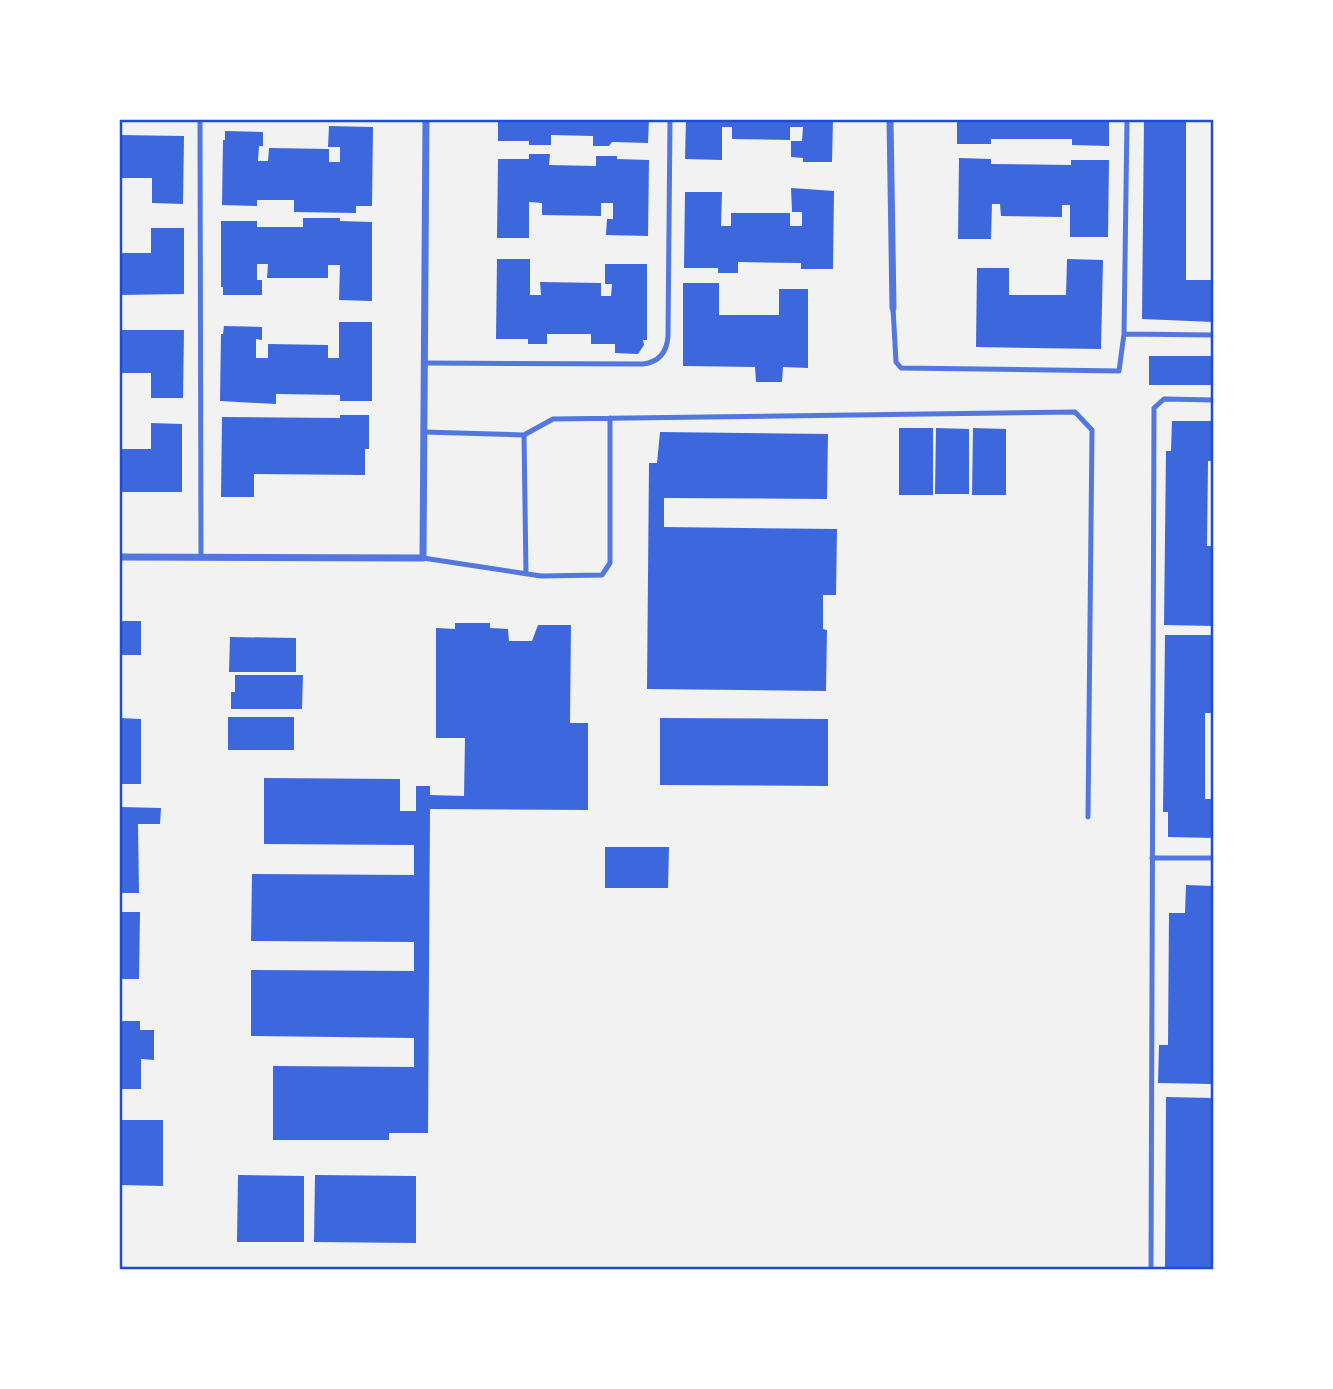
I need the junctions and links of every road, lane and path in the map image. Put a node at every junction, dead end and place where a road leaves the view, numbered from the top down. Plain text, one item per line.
1 (200, 119) edge
2 (426, 119) edge
3 (670, 119) edge
4 (890, 119) edge
5 (1127, 119) edge
6 (893, 308) joint
7 (1124, 334) junction
8 (1214, 335) edge
9 (424, 363) junction
10 (1214, 400) edge
11 (610, 418) junction
12 (424, 432) junction
13 (524, 435) junction
14 (119, 557) edge
15 (201, 558) junction
16 (423, 558) junction
17 (526, 574) junction
18 (1088, 817) dead end
19 (1152, 858) junction
20 (1214, 858) edge
21 (1152, 1270) edge

1 - 15 lane
2 - 9 street
3 - 9 lane
4 - 6 street
5 - 7 lane
6 - 7 lane
7 - 8 lane
9 - 12 street
10 - 19 lane
11 - 13 lane
11 - 17 lane
11 - 18 lane
12 - 13 lane
12 - 16 street
13 - 17 lane
14 - 15 street
15 - 16 street
16 - 17 lane
19 - 20 lane
19 - 21 lane

